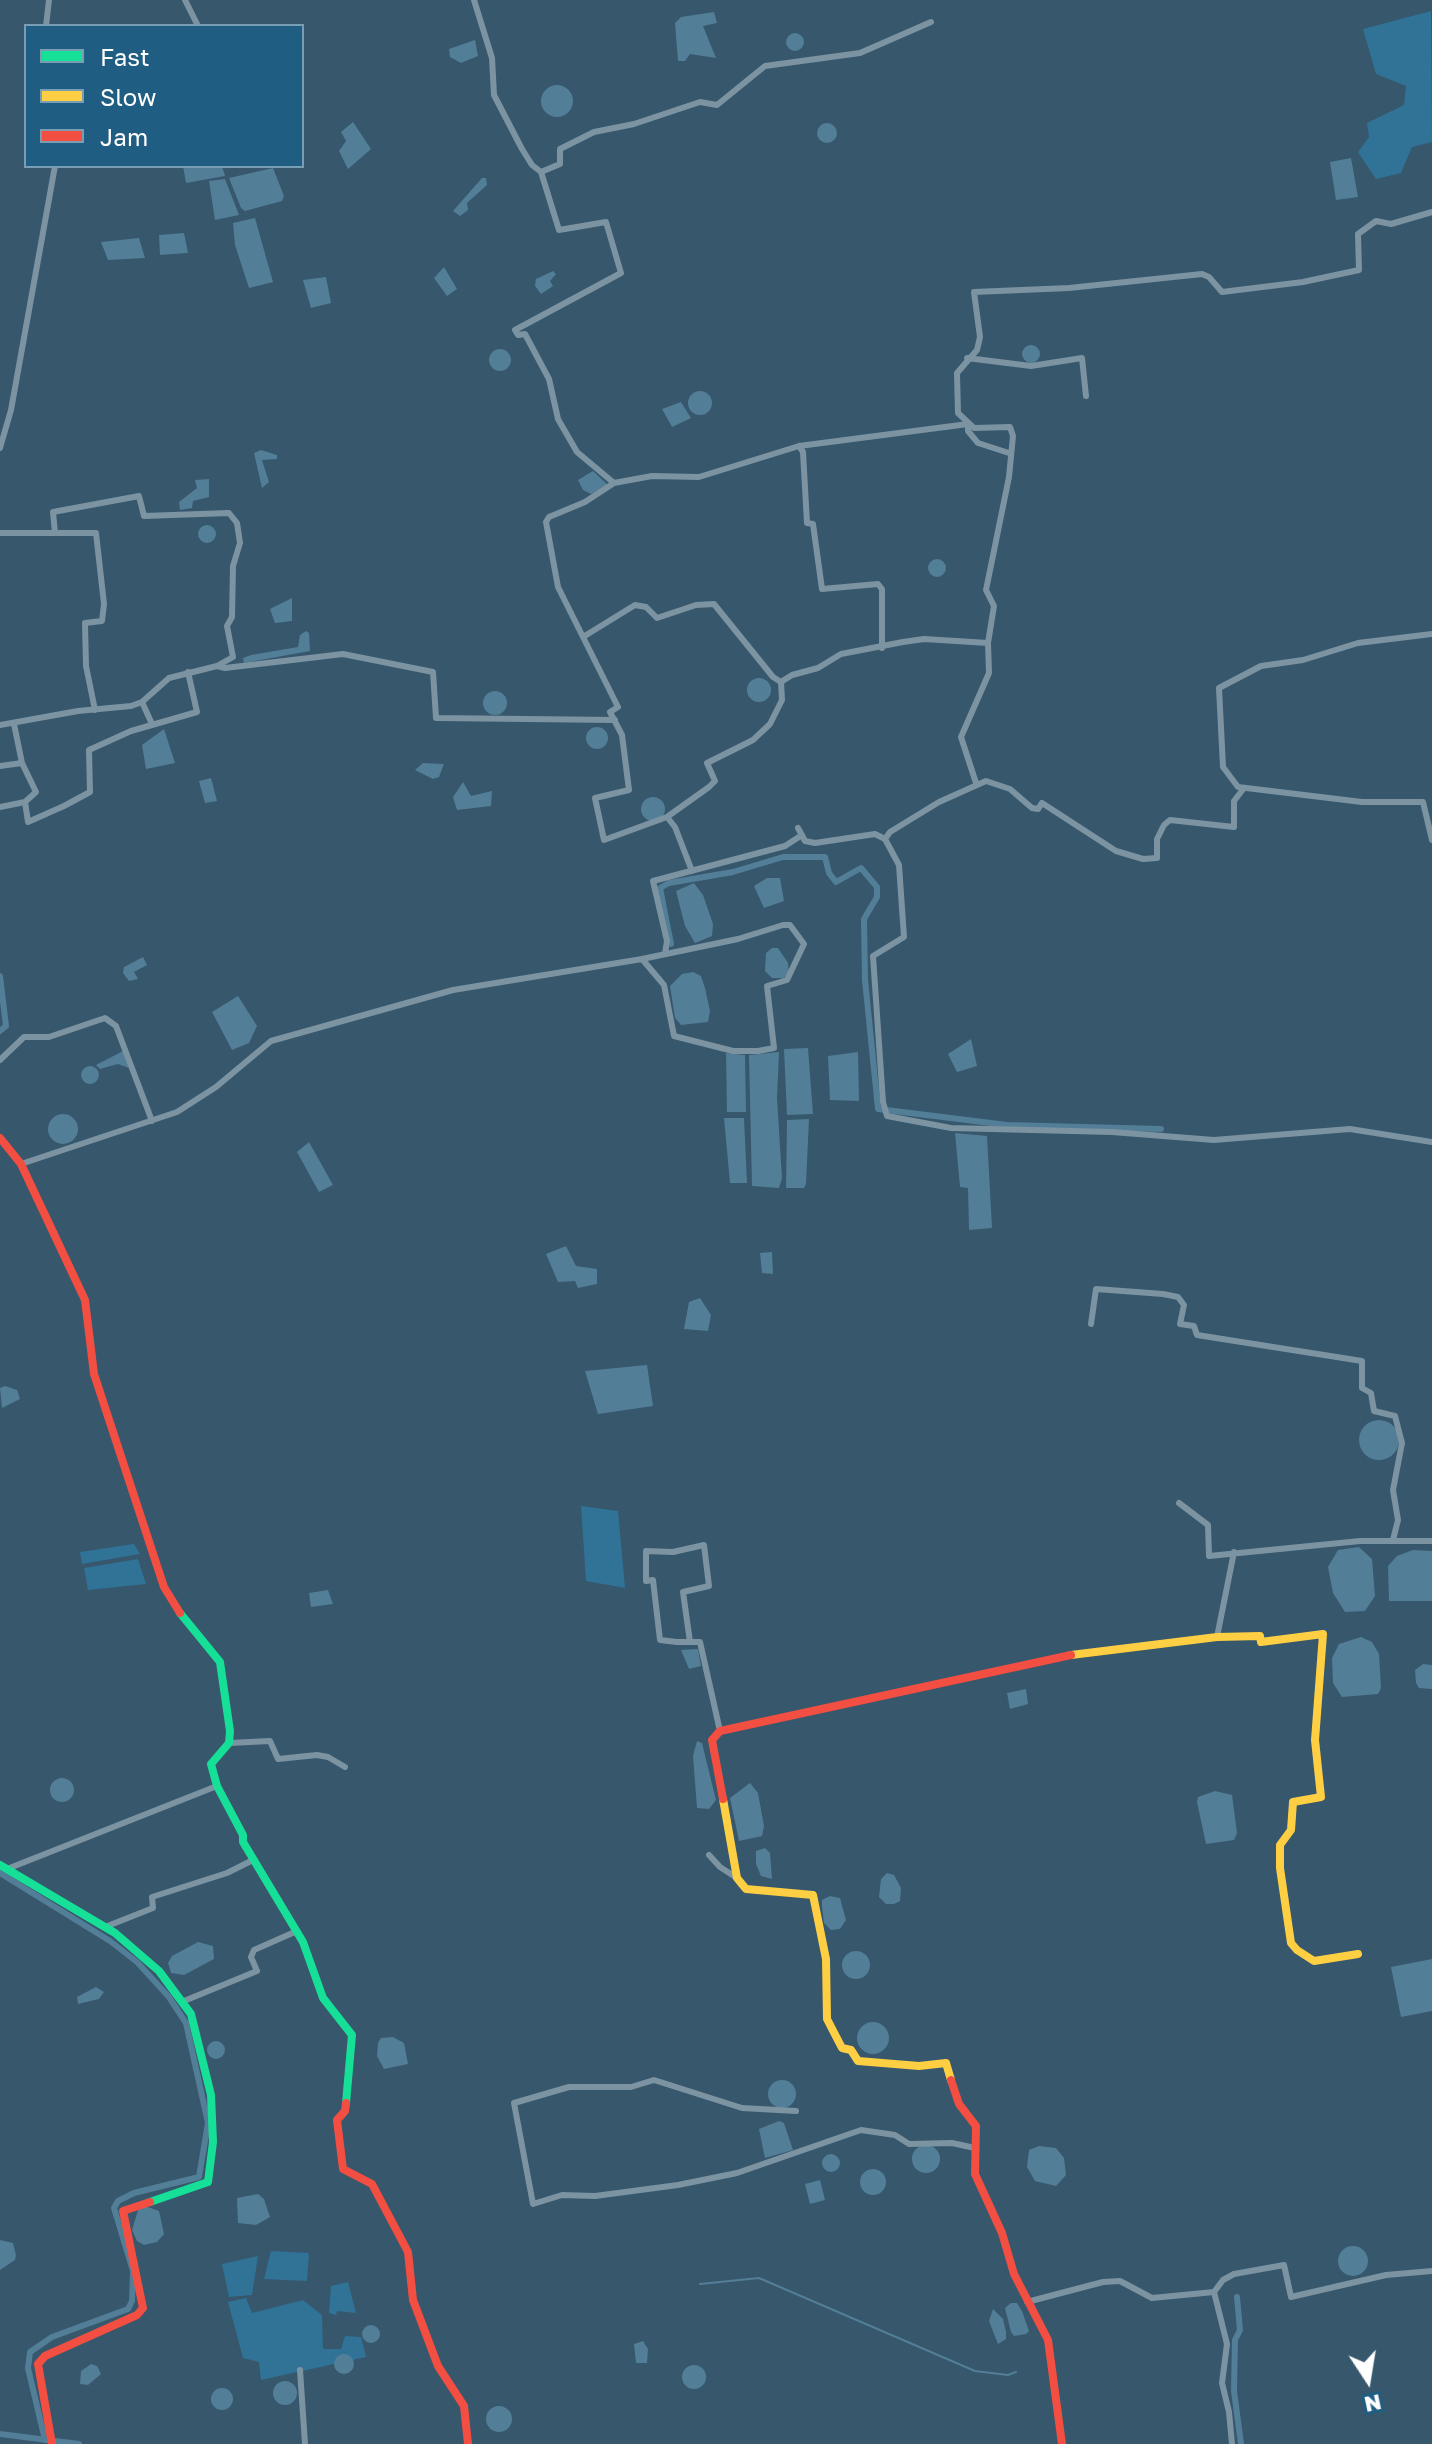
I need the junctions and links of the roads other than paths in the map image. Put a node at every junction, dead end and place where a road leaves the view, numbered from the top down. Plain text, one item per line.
1 (49, 0) edge
2 (185, 0) edge
3 (474, 0) edge
4 (931, 22) dead end
5 (46, 24) edge
6 (197, 24) edge
7 (55, 168) edge
8 (541, 172) junction
9 (1432, 212) edge
10 (967, 358) junction
11 (1086, 396) dead end
12 (968, 424) junction
13 (799, 446) junction
14 (0, 448) edge
15 (1009, 453) junction
16 (614, 483) junction
17 (0, 533) edge
18 (55, 533) junction
19 (1432, 634) edge
20 (583, 637) junction
21 (988, 643) junction
22 (882, 648) junction
23 (217, 666) junction
24 (188, 672) junction
25 (781, 682) junction
26 (142, 702) junction
27 (95, 710) junction
28 (615, 720) junction
29 (14, 724) junction
30 (152, 724) junction
31 (0, 725) edge
32 (22, 763) junction
33 (0, 766) edge
34 (976, 783) junction
35 (1244, 788) junction
36 (25, 802) junction
37 (0, 807) edge
38 (667, 817) junction
39 (885, 839) junction
40 (1432, 840) edge
41 (692, 871) junction
42 (665, 954) junction
43 (642, 959) junction
44 (0, 1060) edge
45 (152, 1121) junction
46 (0, 1138) edge
47 (1432, 1142) edge
48 (21, 1164) junction
49 (1091, 1324) dead end
50 (1179, 1503) dead end
51 (1393, 1540) junction
52 (1432, 1541) edge
53 (1234, 1552) junction
54 (1217, 1637) junction
55 (690, 1642) junction
56 (720, 1731) junction
57 (229, 1743) junction
58 (345, 1767) dead end
59 (217, 1786) junction
60 (709, 1855) dead end
61 (253, 1860) junction
62 (4, 1867) edge
63 (737, 1878) junction
64 (105, 1927) junction
65 (297, 1931) junction
66 (1358, 1954) dead end
67 (184, 2001) junction
68 (796, 2111) dead end
69 (975, 2148) junction
70 (1432, 2271) edge
71 (1214, 2292) junction
72 (1027, 2302) junction
73 (300, 2370) dead end
74 (52, 2444) edge
75 (305, 2444) edge
76 (468, 2444) edge
77 (1062, 2444) edge
78 (1232, 2444) edge

1 - 5 street
2 - 6 street
3 - 8 street
4 - 8 street
7 - 14 street
8 - 16 street
9 - 10 street
10 - 11 street
10 - 12 street
12 - 13 street
12 - 15 street
12 - 15 street
13 - 16 street
13 - 22 street
15 - 21 street
16 - 20 street
17 - 18 street
18 - 23 street
18 - 27 street
19 - 35 street
20 - 25 street
20 - 28 street
21 - 22 street
21 - 34 street
22 - 25 street
23 - 24 street
23 - 28 street
24 - 26 street
24 - 30 street
25 - 38 street
26 - 27 street
26 - 30 street
27 - 29 street
28 - 38 street
29 - 31 street
29 - 32 street
30 - 36 street
32 - 33 street
32 - 36 street
34 - 35 street
34 - 39 street
35 - 40 street
36 - 37 street
38 - 41 street
39 - 41 street
39 - 47 street
41 - 42 street
42 - 43 street
42 - 43 street
43 - 45 street
44 - 45 street
45 - 48 street
46 - 48 street
48 - 57 street
49 - 51 street
50 - 53 street
51 - 52 street
51 - 53 street
53 - 54 street
54 - 56 street
54 - 66 street
55 - 55 street
55 - 56 street
56 - 63 street
57 - 58 street
57 - 59 street
59 - 61 street
59 - 62 street
60 - 63 street
61 - 64 street
61 - 65 street
62 - 64 street
63 - 69 street
64 - 67 street
65 - 67 street
65 - 76 street
67 - 74 street
68 - 69 street
69 - 72 street
70 - 71 street
71 - 72 street
71 - 78 street
72 - 77 street
73 - 75 street

